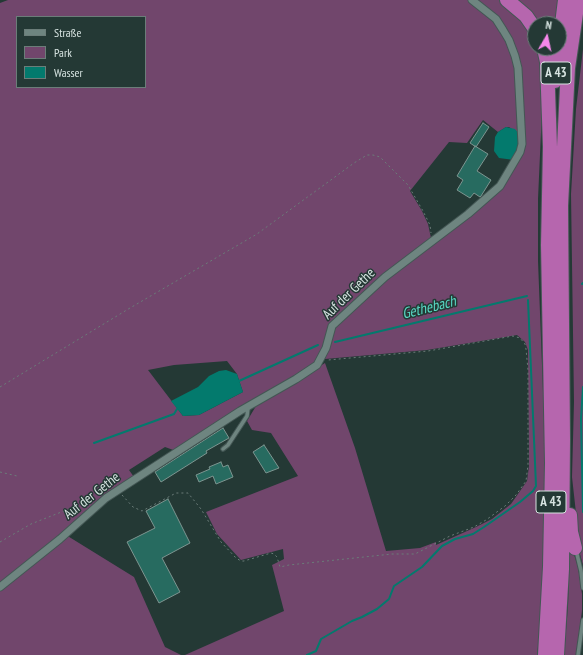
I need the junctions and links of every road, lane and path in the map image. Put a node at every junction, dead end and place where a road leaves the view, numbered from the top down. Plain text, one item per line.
1 (472, 0) edge
2 (507, 0) edge
3 (565, 0) edge
4 (578, 0) edge
5 (527, 17) edge
6 (583, 17) edge
7 (546, 56) edge
8 (565, 117) junction
9 (550, 147) junction
10 (432, 241) junction
11 (320, 361) junction
12 (0, 387) edge
13 (248, 406) junction
14 (563, 439) junction
15 (223, 449) dead end
16 (0, 472) edge
17 (17, 476) dead end
18 (117, 490) junction
19 (87, 515) junction
20 (0, 542) edge
21 (575, 548) joint
22 (0, 587) edge
23 (583, 588) edge
24 (583, 620) edge
25 (545, 655) edge
26 (557, 655) edge
27 (578, 655) edge

1 - 10 street, Auf der Gethe
2 - 5 highway
3 - 9 highway, A 43
4 - 8 highway, A 43
6 - 8 highway
7 - 9 highway
8 - 14 highway, A 43
9 - 25 highway, A 43
10 - 11 street, Auf der Gethe
10 - 12 path
11 - 13 street, Auf der Gethe
11 - 18 path
13 - 15 lane
13 - 18 street, Auf der Gethe
14 - 21 highway
14 - 26 highway, A 43
16 - 17 path
18 - 19 street, Auf der Gethe
19 - 20 path
19 - 22 street, Auf der Gethe
21 - 23 lane
24 - 27 lane

